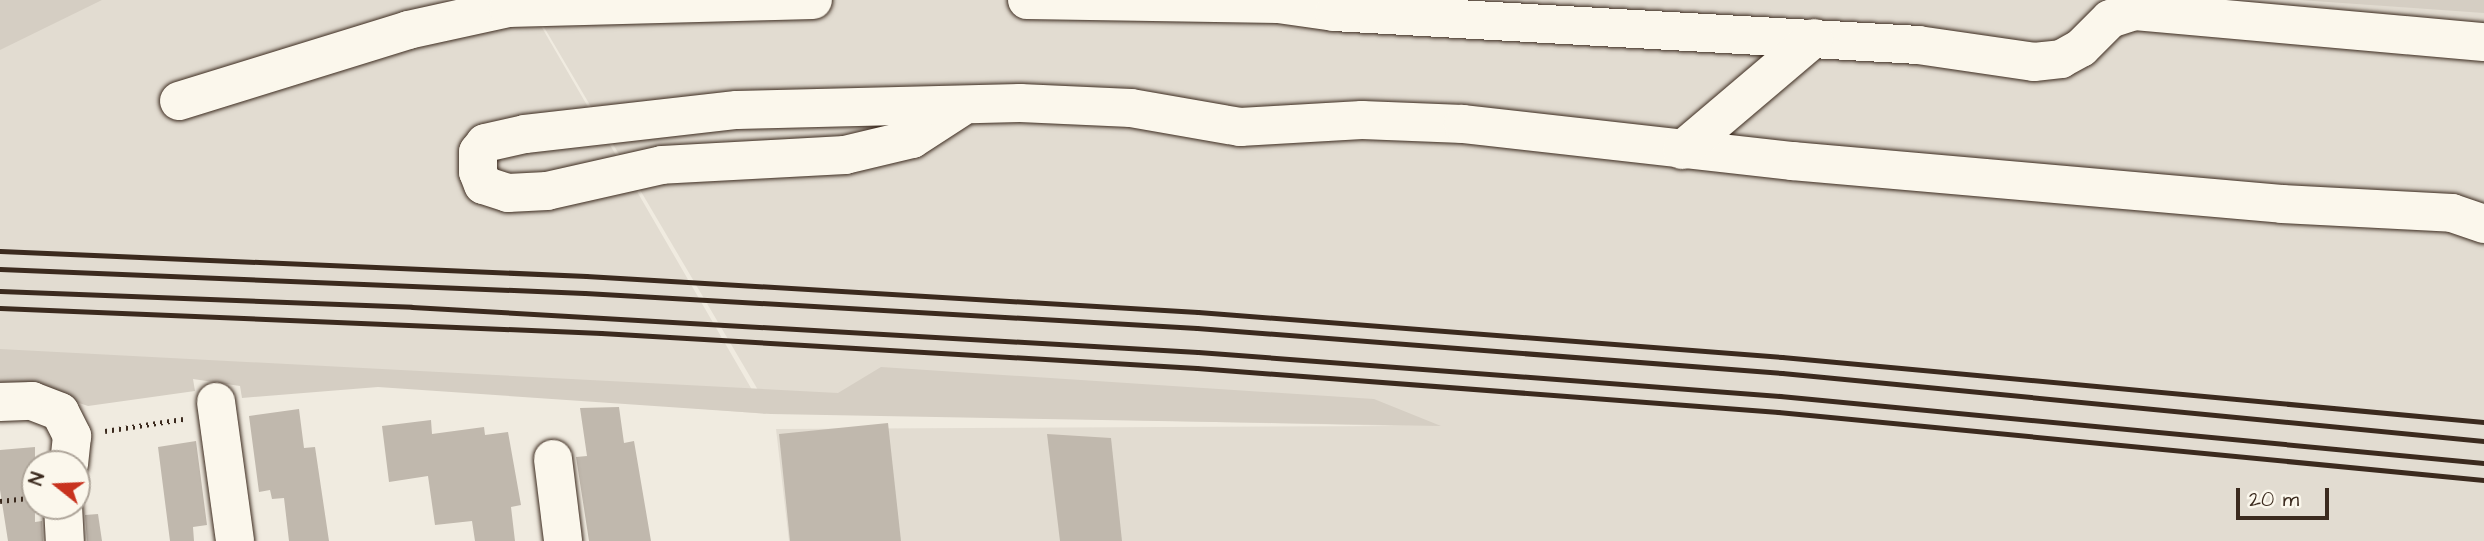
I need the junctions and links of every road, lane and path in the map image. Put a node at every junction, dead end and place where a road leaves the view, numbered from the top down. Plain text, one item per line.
1 (813, 0) edge
2 (1027, 0) edge
3 (1814, 38) junction
4 (2484, 42) edge
5 (179, 101) dead end
6 (960, 108) junction
7 (1682, 150) junction
8 (2484, 224) edge
9 (0, 402) edge
10 (207, 410) joint
11 (71, 450) edge
12 (553, 459) dead end
13 (21, 499) edge
14 (0, 500) edge
15 (64, 520) edge
16 (65, 541) edge
17 (235, 541) edge
18 (563, 541) edge

1 - 5 street
2 - 3 street
3 - 4 street
3 - 7 street
6 - 6 street
6 - 7 street
7 - 8 street
9 - 11 street
10 - 11 path
10 - 17 street
12 - 18 street
13 - 14 path
15 - 16 street

